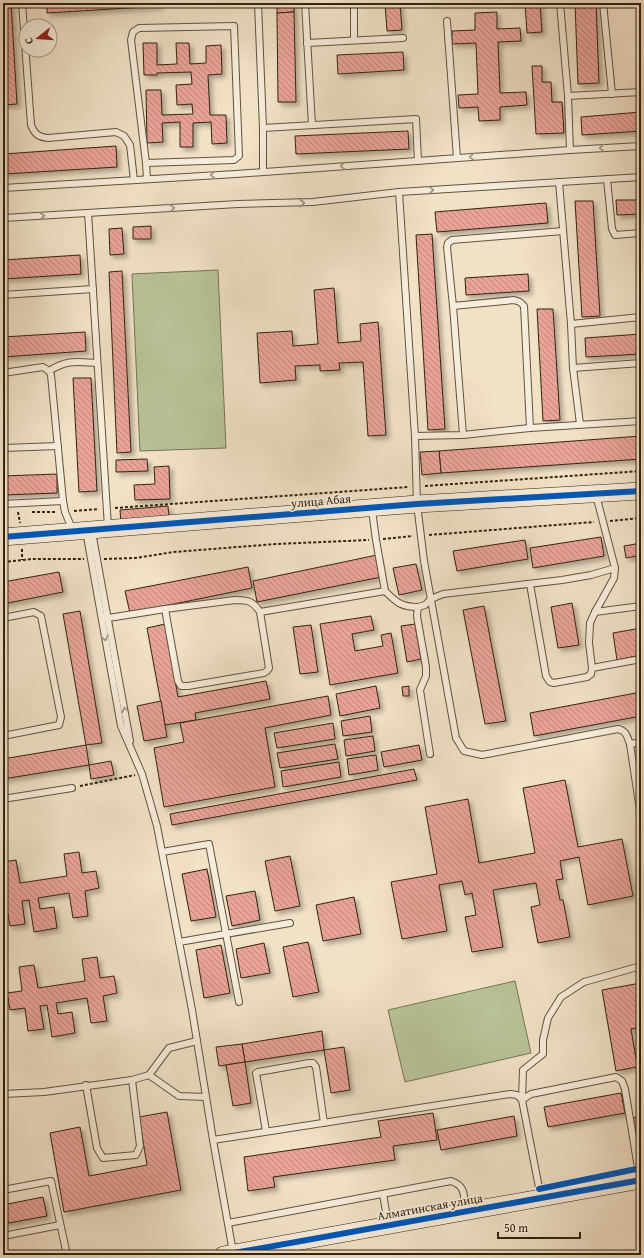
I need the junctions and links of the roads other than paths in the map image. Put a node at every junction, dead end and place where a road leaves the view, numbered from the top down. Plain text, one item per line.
1 (22, 3) edge
2 (258, 3) edge
3 (305, 3) edge
4 (354, 3) edge
5 (560, 3) edge
6 (603, 3) edge
7 (447, 21) dead end
8 (403, 38) dead end
9 (354, 40) junction
10 (307, 43) junction
11 (641, 92) edge
12 (612, 94) junction
13 (568, 96) junction
14 (312, 125) junction
15 (262, 128) junction
16 (641, 146) edge
17 (570, 150) junction
18 (457, 158) junction
19 (418, 161) junction
20 (146, 163) junction
21 (263, 172) junction
22 (641, 177) edge
23 (147, 179) junction
24 (607, 179) junction
25 (134, 180) junction
26 (559, 182) junction
27 (3, 188) edge
28 (398, 192) junction
29 (88, 213) junction
30 (3, 218) edge
31 (563, 231) junction
32 (641, 233) edge
33 (92, 289) junction
34 (3, 295) edge
35 (453, 306) junction
36 (641, 317) edge
37 (571, 324) junction
38 (98, 363) junction
39 (641, 363) edge
40 (573, 368) junction
41 (49, 371) junction
42 (3, 373) edge
43 (641, 421) edge
44 (580, 424) junction
45 (530, 428) junction
46 (463, 435) junction
47 (415, 436) junction
48 (58, 446) junction
49 (3, 448) edge
50 (641, 491) edge
51 (596, 494) junction
52 (63, 501) junction
53 (3, 504) edge
54 (417, 504) junction
55 (372, 507) junction
56 (90, 530) junction
57 (3, 537) edge
58 (615, 568) junction
59 (530, 584) junction
60 (385, 591) junction
61 (431, 599) junction
62 (641, 606) edge
63 (418, 607) junction
64 (165, 609) junction
65 (260, 612) junction
66 (595, 612) junction
67 (3, 618) edge
68 (105, 619) junction
69 (641, 659) edge
70 (592, 668) junction
71 (3, 736) edge
72 (641, 742) edge
73 (630, 744) junction
74 (430, 754) dead end
75 (72, 788) road end
76 (3, 799) edge
77 (641, 817) edge
78 (162, 852) junction
79 (290, 923) dead end
80 (226, 934) junction
81 (179, 942) junction
82 (641, 966) edge
83 (239, 1002) dead end
84 (197, 1041) junction
85 (149, 1075) junction
86 (132, 1080) junction
87 (86, 1085) junction
88 (3, 1094) edge
89 (206, 1097) junction
90 (522, 1100) junction
91 (324, 1123) junction
92 (266, 1131) junction
93 (213, 1140) junction
94 (640, 1180) edge
95 (3, 1190) edge
96 (383, 1194) junction
97 (540, 1198) junction
98 (466, 1212) junction
99 (228, 1223) junction
100 (60, 1225) junction
101 (388, 1226) junction
102 (3, 1236) edge
103 (228, 1254) edge
104 (67, 1255) edge

1 - 25 lane
2 - 15 lane
3 - 10 lane
4 - 9 lane
5 - 13 lane
6 - 12 lane
7 - 18 lane
8 - 9 lane
9 - 10 lane
10 - 14 lane
11 - 12 lane
12 - 13 lane
13 - 17 lane
14 - 15 lane
14 - 19 lane
15 - 21 lane
16 -> 17 lane
17 -> 18 lane
18 - 19 lane
19 -> 21 lane
20 - 20 lane
20 - 23 lane
21 -> 23 lane
22 - 24 lane
23 - 25 lane
24 - 26 lane
24 - 32 lane
25 - 27 lane
28 -> 26 lane
26 - 31 lane
29 -> 28 lane
28 - 47 lane
30 -> 29 lane
29 - 33 lane
31 - 35 lane
31 - 37 lane
33 - 34 lane
33 - 38 lane
35 - 45 lane
35 - 46 lane
36 - 37 lane
37 - 40 lane
38 - 41 lane
38 - 56 lane
39 - 40 lane
40 - 44 lane
41 - 42 lane
41 - 48 lane
43 - 44 lane
44 - 45 lane
45 - 46 lane
46 - 47 lane
47 - 54 lane
48 - 49 lane
48 - 52 lane
50 - 51 street, улица Абая
51 - 54 street, улица Абая
51 - 58 lane
52 - 53 lane
52 - 56 lane
54 - 55 street, улица Абая
54 - 61 lane
55 - 56 street, улица Абая
55 - 60 lane
56 - 57 street, улица Абая
56 - 68 lane
56 - 68 lane
58 - 59 lane
58 - 66 lane
59 - 61 lane
59 - 70 lane
60 - 63 lane
60 - 65 lane
61 - 63 lane
61 - 73 lane
62 - 66 lane
63 - 74 lane
64 - 65 lane
64 - 65 lane
64 - 68 lane
66 - 70 lane
67 - 71 lane
68 - 78 lane
69 - 70 lane
72 - 73 lane
73 - 77 lane
75 - 76 lane
78 - 80 lane
78 - 81 lane
79 - 80 lane
80 - 81 lane
80 - 83 lane
81 - 84 lane
82 - 90 lane
84 - 85 lane
84 - 89 lane
85 - 86 lane
85 - 89 lane
86 - 87 lane
86 - 87 lane
87 - 88 lane
89 - 93 lane
90 - 91 lane
90 - 94 lane
90 - 97 lane
91 - 92 lane
91 - 92 lane
92 - 93 lane
93 - 99 lane
94 - 97 street, Алматинская улица
95 - 100 lane
96 - 98 lane
96 - 99 lane
96 - 101 lane
97 - 98 street, Алматинская улица
98 - 101 street, Алматинская улица
99 - 103 lane
100 - 102 lane
100 - 104 lane
101 - 103 street, Алматинская улица

